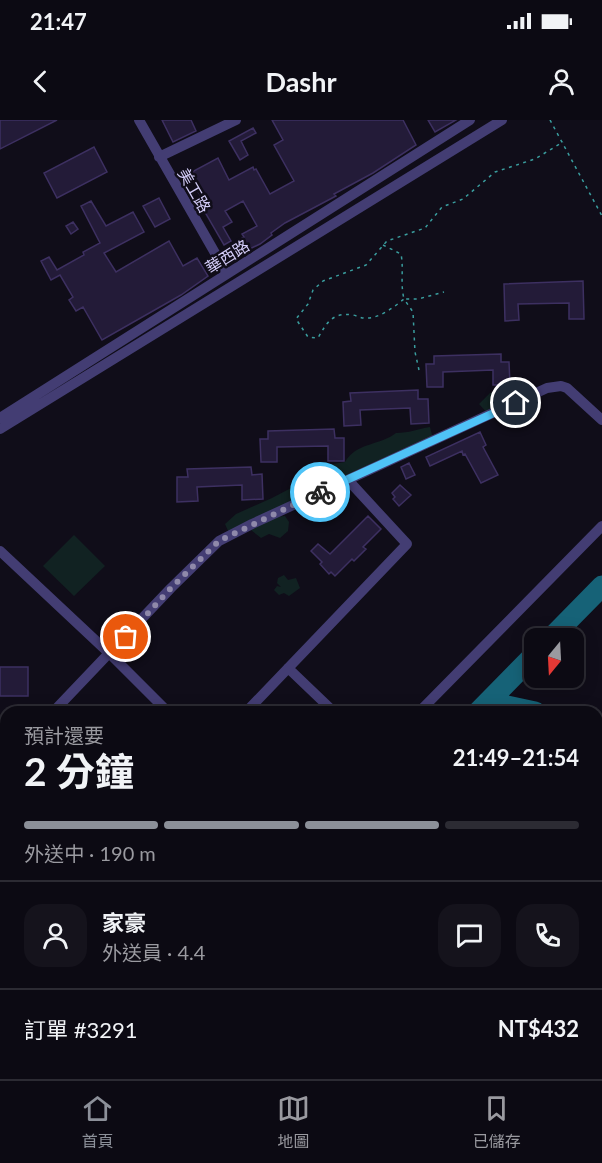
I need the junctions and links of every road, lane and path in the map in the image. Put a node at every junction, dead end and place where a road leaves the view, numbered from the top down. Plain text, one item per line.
1 (139, 120) edge
2 (236, 120) edge
3 (470, 120) edge
4 (502, 120) edge
5 (550, 120) edge
6 (563, 142) junction
7 (159, 157) junction
8 (602, 216) edge
9 (383, 245) junction
10 (227, 274) junction
11 (444, 292) dead end
12 (404, 299) junction
13 (419, 370) dead end
14 (0, 418) edge
15 (602, 420) edge
16 (0, 429) edge
17 (348, 480) junction
18 (602, 526) edge
19 (0, 551) edge
20 (110, 654) junction
21 (288, 668) junction
22 (59, 706) edge
23 (162, 706) edge
24 (252, 706) edge
25 (328, 706) edge
26 (424, 706) edge

1 - 7 street, 美工路
2 - 7 street
3 - 10 street, 華西路
4 - 16 street
5 - 6 path
6 - 8 path
6 - 9 path
7 - 10 street, 美工路
9 - 12 path
9 - 12 path
10 - 14 street, 華西路
11 - 12 path
12 - 13 path
15 - 17 street
17 - 20 street
17 - 21 street
18 - 26 street
19 - 20 street
20 - 22 street
20 - 23 street
21 - 24 street
21 - 25 street

